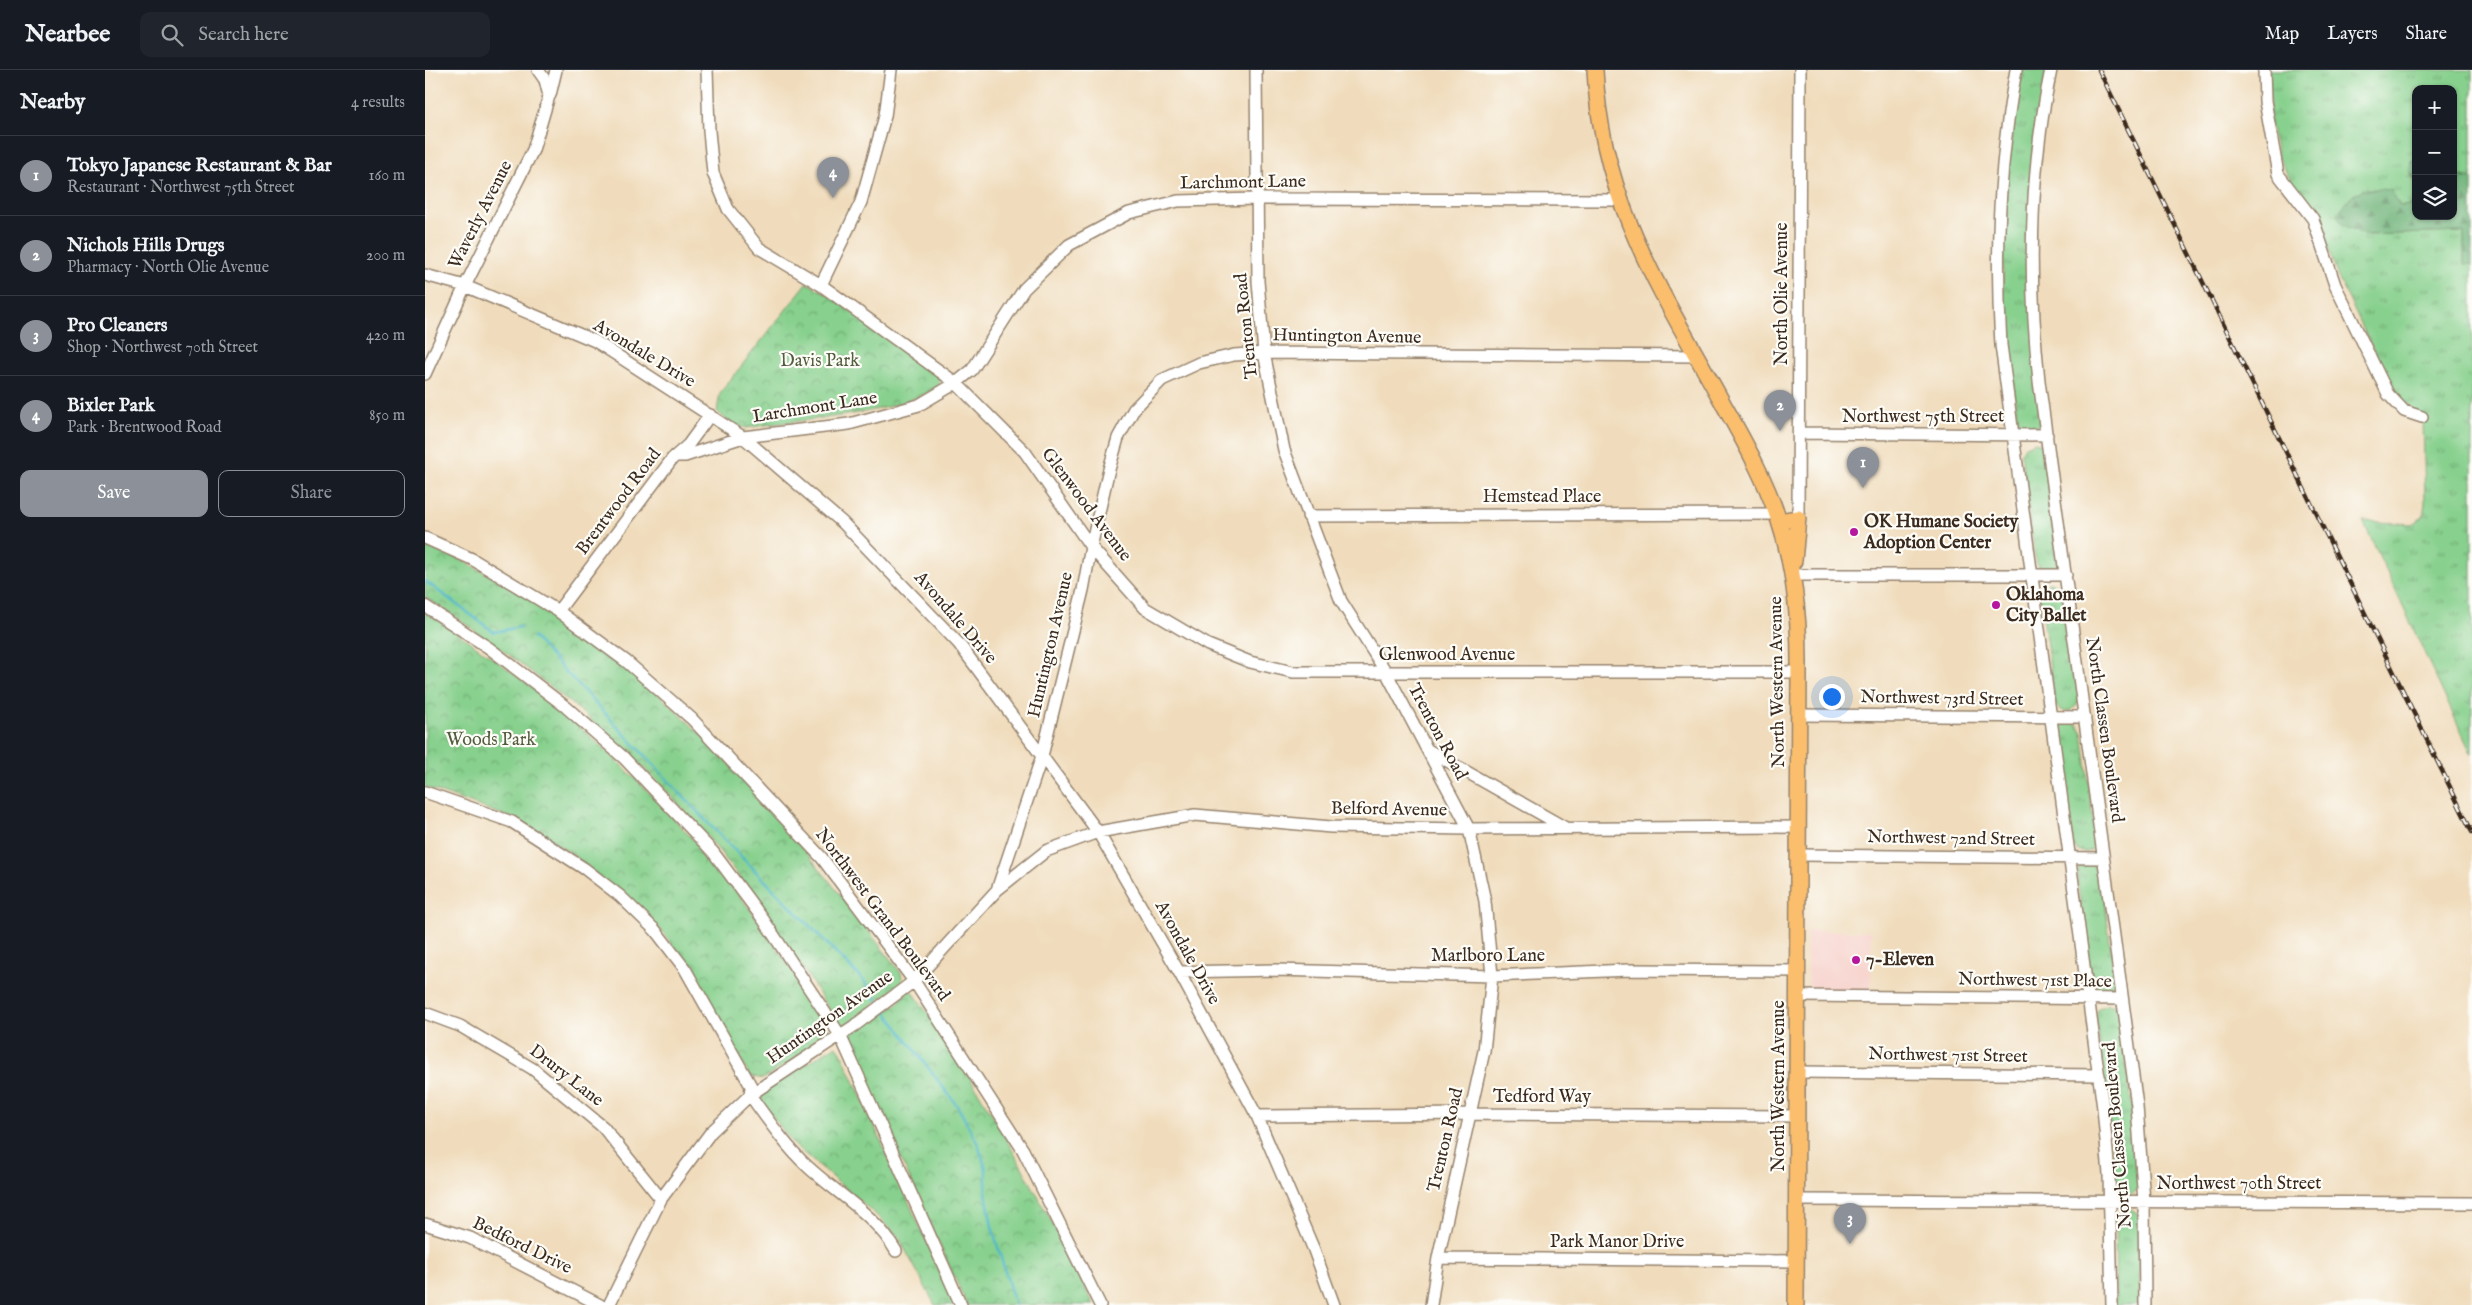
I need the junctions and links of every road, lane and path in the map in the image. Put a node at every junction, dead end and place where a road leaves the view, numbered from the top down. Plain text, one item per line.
1 (538, 70) edge
2 (556, 70) edge
3 (707, 70) edge
4 (891, 70) edge
5 (1256, 70) edge
6 (1595, 70) edge
7 (1800, 70) edge
8 (2016, 70) edge
9 (2051, 70) edge
10 (2264, 70) edge
11 (549, 96) junction
12 (1257, 199) junction
13 (1619, 200) junction
14 (425, 276) edge
15 (821, 285) junction
16 (465, 286) junction
17 (1264, 353) junction
18 (1697, 356) junction
19 (425, 374) edge
20 (956, 383) junction
21 (710, 415) junction
22 (2422, 417) dead end
23 (1799, 434) junction
24 (2013, 435) junction
25 (2047, 435) junction
26 (743, 437) junction
27 (675, 456) junction
28 (1308, 516) junction
29 (1778, 517) junction
30 (1798, 518) junction
31 (425, 538) edge
32 (1091, 547) junction
33 (1793, 575) junction
34 (2032, 575) junction
35 (2066, 575) junction
36 (425, 606) edge
37 (558, 611) junction
38 (1386, 672) junction
39 (1799, 672) junction
40 (1799, 715) junction
41 (2051, 718) junction
42 (2085, 718) junction
43 (1427, 749) junction
44 (1042, 756) junction
45 (425, 792) edge
46 (1799, 827) junction
47 (1566, 828) junction
48 (1469, 829) junction
49 (1098, 832) junction
50 (1799, 855) junction
51 (2070, 858) junction
52 (2103, 858) junction
53 (997, 890) junction
54 (1798, 971) junction
55 (1179, 972) junction
56 (1492, 976) junction
57 (914, 981) junction
58 (1798, 996) junction
59 (2088, 998) junction
60 (2122, 999) junction
61 (425, 1013) edge
62 (840, 1035) junction
63 (1797, 1072) junction
64 (2099, 1075) junction
65 (750, 1095) junction
66 (1471, 1114) junction
67 (1257, 1116) junction
68 (1798, 1116) junction
69 (661, 1199) junction
70 (1797, 1200) junction
71 (2111, 1202) junction
72 (2144, 1202) junction
73 (2472, 1203) edge
74 (425, 1224) edge
75 (896, 1250) dead end
76 (1438, 1258) junction
77 (1797, 1261) junction
78 (601, 1305) edge
79 (609, 1305) edge
80 (961, 1305) edge
81 (1100, 1305) edge
82 (1335, 1305) edge
83 (1431, 1305) edge
84 (1796, 1305) edge
85 (2112, 1305) edge
86 (2145, 1305) edge

1 - 11 street
2 - 11 street, Waverly Avenue
3 - 15 street, Glenwood Avenue
4 - 15 street
5 - 12 street, Trenton Road
6 - 13 main road, North Western Avenue
7 - 23 street, North Olie Avenue
8 - 24 street, North Classen Boulevard
9 - 25 street, North Classen Boulevard
10 - 22 street
11 - 16 street, Waverly Avenue
12 - 13 street, Larchmont Lane
12 - 17 street, Trenton Road
12 - 20 street, Larchmont Lane
13 - 18 main road, North Western Avenue
14 - 16 street, Avondale Drive
15 - 20 street, Glenwood Avenue
16 - 19 street, Waverly Avenue
16 - 21 street, Avondale Drive
17 - 18 street, Huntington Avenue
17 - 28 street, Trenton Road
17 - 32 street, Huntington Avenue
18 - 29 main road, North Western Avenue
20 - 26 street, Larchmont Lane
20 - 32 street, Glenwood Avenue
21 - 26 street, Avondale Drive
21 - 27 street, Brentwood Road
23 - 24 street, Northwest 75th Street
23 - 30 street, North Olie Avenue
24 - 25 street, Northwest 75th Street
24 - 34 street, North Classen Boulevard
25 - 35 street, North Classen Boulevard
26 - 27 street, Larchmont Lane
26 - 44 street, Avondale Drive
27 - 37 street, Brentwood Road
28 - 29 street, Hemstead Place
28 - 38 street, Trenton Road
29 - 30 main road
29 - 33 main road, North Western Avenue
30 - 33 main road
31 - 37 street, Northwest Grand Boulevard
32 - 38 street, Glenwood Avenue
32 - 44 street, Huntington Avenue
33 - 34 street
33 - 39 main road, North Western Avenue
34 - 35 street
34 - 41 street, North Classen Boulevard
35 - 42 street, North Classen Boulevard
36 - 62 street
37 - 57 street, Northwest Grand Boulevard
38 - 39 street, Glenwood Avenue
38 - 43 street, Trenton Road
39 - 40 main road, North Western Avenue
40 - 41 street, Northwest 73rd Street
40 - 46 main road, North Western Avenue
41 - 42 street, Northwest 73rd Street
41 - 51 street, North Classen Boulevard
42 - 52 street, North Classen Boulevard
43 - 47 street
43 - 48 street, Trenton Road
44 - 49 street, Avondale Drive
44 - 53 street, Huntington Avenue
45 - 65 street
46 - 47 street, Belford Avenue
46 - 50 main road, North Western Avenue
47 - 48 street, Belford Avenue
48 - 49 street, Belford Avenue
48 - 56 street, Trenton Road
49 - 53 street, Belford Avenue
49 - 55 street, Avondale Drive
50 - 51 street, Northwest 72nd Street
50 - 54 main road, North Western Avenue
51 - 52 street, Northwest 72nd Street
51 - 59 street, North Classen Boulevard
52 - 60 street, North Classen Boulevard
53 - 57 street, Huntington Avenue
54 - 56 street, Marlboro Lane
54 - 58 main road, North Western Avenue
55 - 56 street, Marlboro Lane
55 - 67 street, Avondale Drive
56 - 66 street, Trenton Road
57 - 62 street, Huntington Avenue
57 - 81 street, Northwest Grand Boulevard
58 - 59 street, Northwest 71st Place
58 - 63 main road, North Western Avenue
59 - 60 street, Northwest 71st Place
59 - 64 street, North Classen Boulevard
60 - 72 street, North Classen Boulevard
61 - 69 street, Drury Lane
62 - 65 street, Huntington Avenue
62 - 80 street
63 - 64 street, Northwest 71st Street
63 - 68 main road, North Western Avenue
64 - 71 street, North Classen Boulevard
65 - 69 street, Huntington Avenue
65 - 75 street
66 - 67 street, Tedford Way
66 - 68 street, Tedford Way
66 - 76 street, Trenton Road
67 - 82 street, Avondale Drive
68 - 70 main road, North Western Avenue
69 - 79 street, Huntington Avenue
70 - 71 street, Northwest 70th Street
70 - 77 main road, North Western Avenue
71 - 72 street, Northwest 70th Street
71 - 85 street, North Classen Boulevard
72 - 73 street, Northwest 70th Street
72 - 86 street, North Classen Boulevard
74 - 78 street, Bedford Drive
76 - 77 street, Park Manor Drive
76 - 83 street, Trenton Road
77 - 84 main road, North Western Avenue

